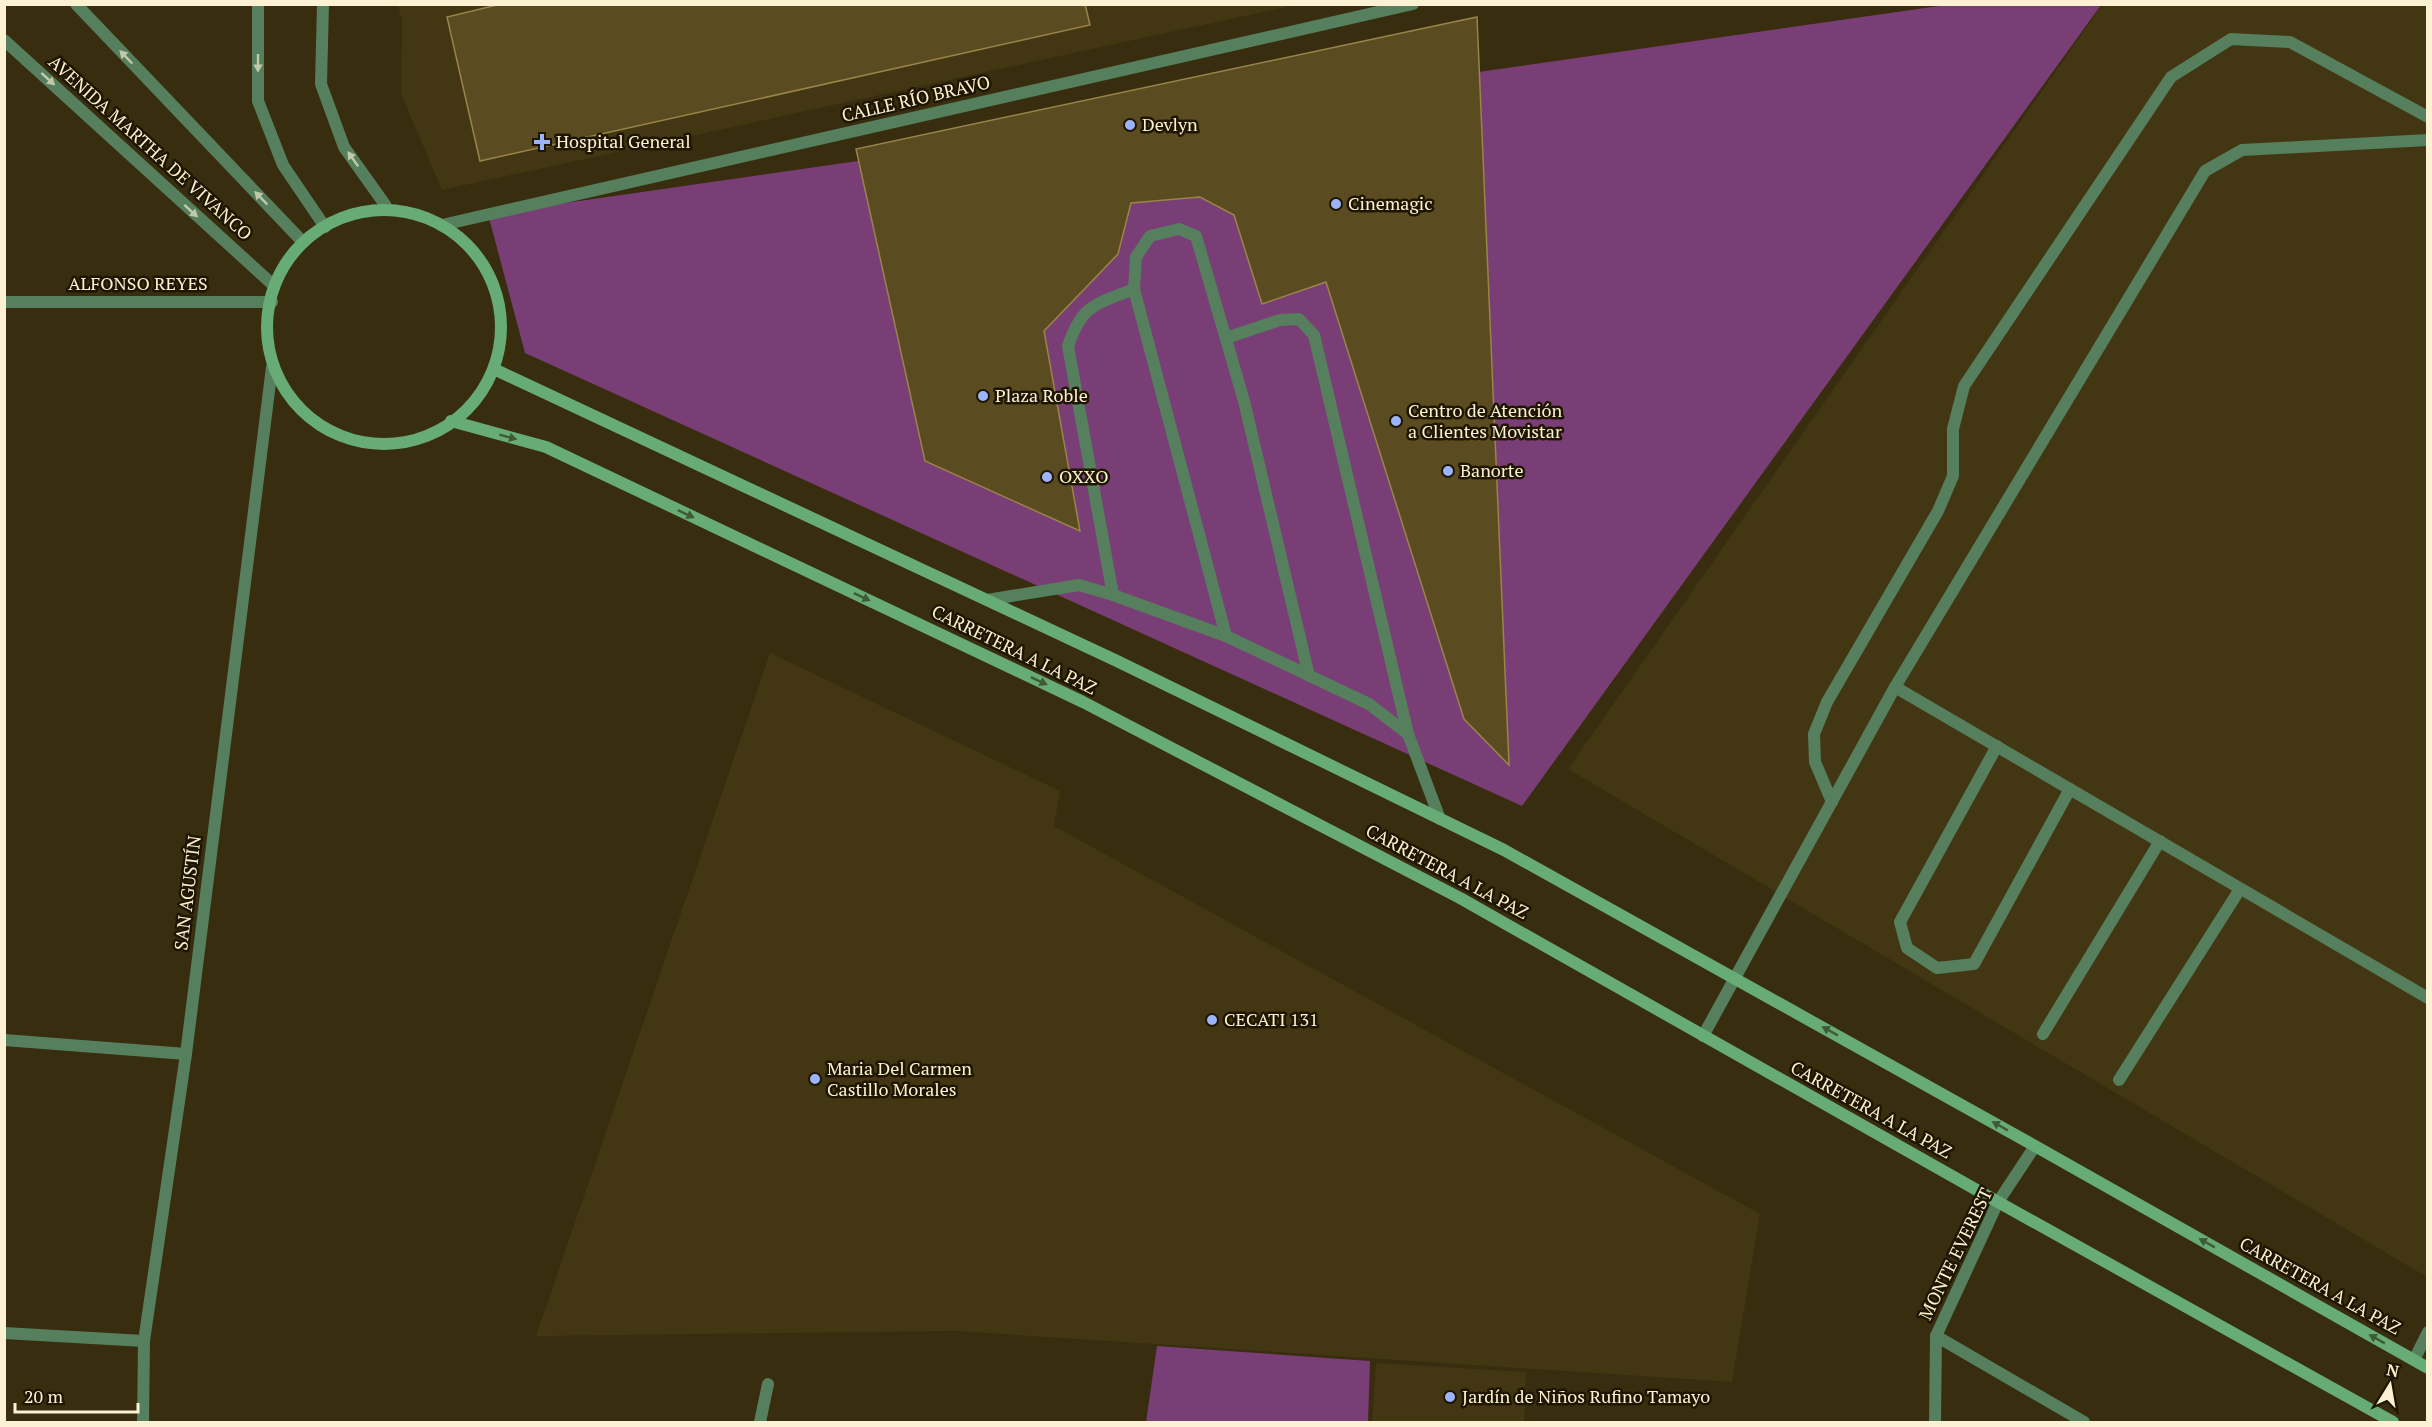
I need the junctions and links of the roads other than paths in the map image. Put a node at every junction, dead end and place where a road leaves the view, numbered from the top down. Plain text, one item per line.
1 (76, 4) edge
2 (258, 4) edge
3 (323, 4) edge
4 (1413, 4) edge
5 (4, 40) edge
6 (2427, 117) edge
7 (2427, 140) edge
8 (386, 206) junction
9 (442, 225) junction
10 (325, 227) junction
11 (301, 240) junction
12 (271, 284) junction
13 (1134, 289) junction
14 (4, 302) edge
15 (272, 302) junction
16 (1226, 338) junction
17 (272, 367) junction
18 (496, 370) junction
19 (451, 421) junction
20 (1113, 595) junction
21 (987, 600) junction
22 (1226, 636) junction
23 (1309, 676) junction
24 (1895, 687) junction
25 (1407, 734) junction
26 (1997, 747) junction
27 (2070, 789) junction
28 (1832, 802) junction
29 (1440, 819) junction
30 (2160, 841) junction
31 (2240, 889) junction
32 (1734, 978) junction
33 (2427, 998) edge
34 (2043, 1035) dead end
35 (1703, 1036) junction
36 (4, 1040) edge
37 (186, 1054) junction
38 (2119, 1080) dead end
39 (2036, 1146) junction
40 (1998, 1202) junction
41 (2427, 1332) edge
42 (4, 1333) edge
43 (1936, 1336) junction
44 (144, 1341) junction
45 (2414, 1360) junction
46 (2427, 1368) edge
47 (768, 1384) dead end
48 (143, 1422) edge
49 (760, 1422) edge
50 (1935, 1422) edge
51 (2084, 1422) edge
52 (2393, 1422) edge

11 -> 1 street, AVENIDA MARTHA DE VIVANCO
2 -> 10 street
8 -> 3 street
4 - 9 street, CALLE RÍO BRAVO
5 -> 12 street, AVENIDA MARTHA DE VIVANCO
6 - 28 street
7 - 24 street
8 - 9 main road
8 - 10 main road
9 - 18 main road
10 - 11 main road
11 - 12 main road
12 - 15 main road
13 - 16 street
13 - 20 street
13 - 22 street
14 - 15 street, ALFONSO REYES
15 - 17 main road
16 - 23 street
16 - 25 street
17 - 19 main road
17 - 37 street, SAN AGUSTÍN
18 - 19 main road
18 - 21 main road, CARRETERA A LA PAZ
19 -> 35 main road, CARRETERA A LA PAZ
20 - 21 street
20 - 22 street
21 - 29 main road, CARRETERA A LA PAZ
22 - 23 street
23 - 25 street
24 - 26 street
24 - 28 street
25 - 29 street
26 - 27 street
26 - 27 street
27 - 30 street
28 - 32 street
29 - 32 main road, CARRETERA A LA PAZ
30 - 31 street
30 - 34 street
31 - 33 street
31 - 38 street
32 - 35 street
39 -> 32 main road, CARRETERA A LA PAZ
35 - 40 main road, CARRETERA A LA PAZ
36 - 37 street
37 - 44 street, SAN AGUSTÍN
39 - 40 street, MONTE EVEREST
45 -> 39 main road, CARRETERA A LA PAZ
40 - 43 street, MONTE EVEREST
40 - 52 main road, CARRETERA A LA PAZ
41 - 45 street
42 - 44 street
43 - 50 street, MONTE EVEREST
43 - 51 street
44 - 48 street, SAN AGUSTÍN
45 - 46 main road, CARRETERA A LA PAZ
47 - 49 street

